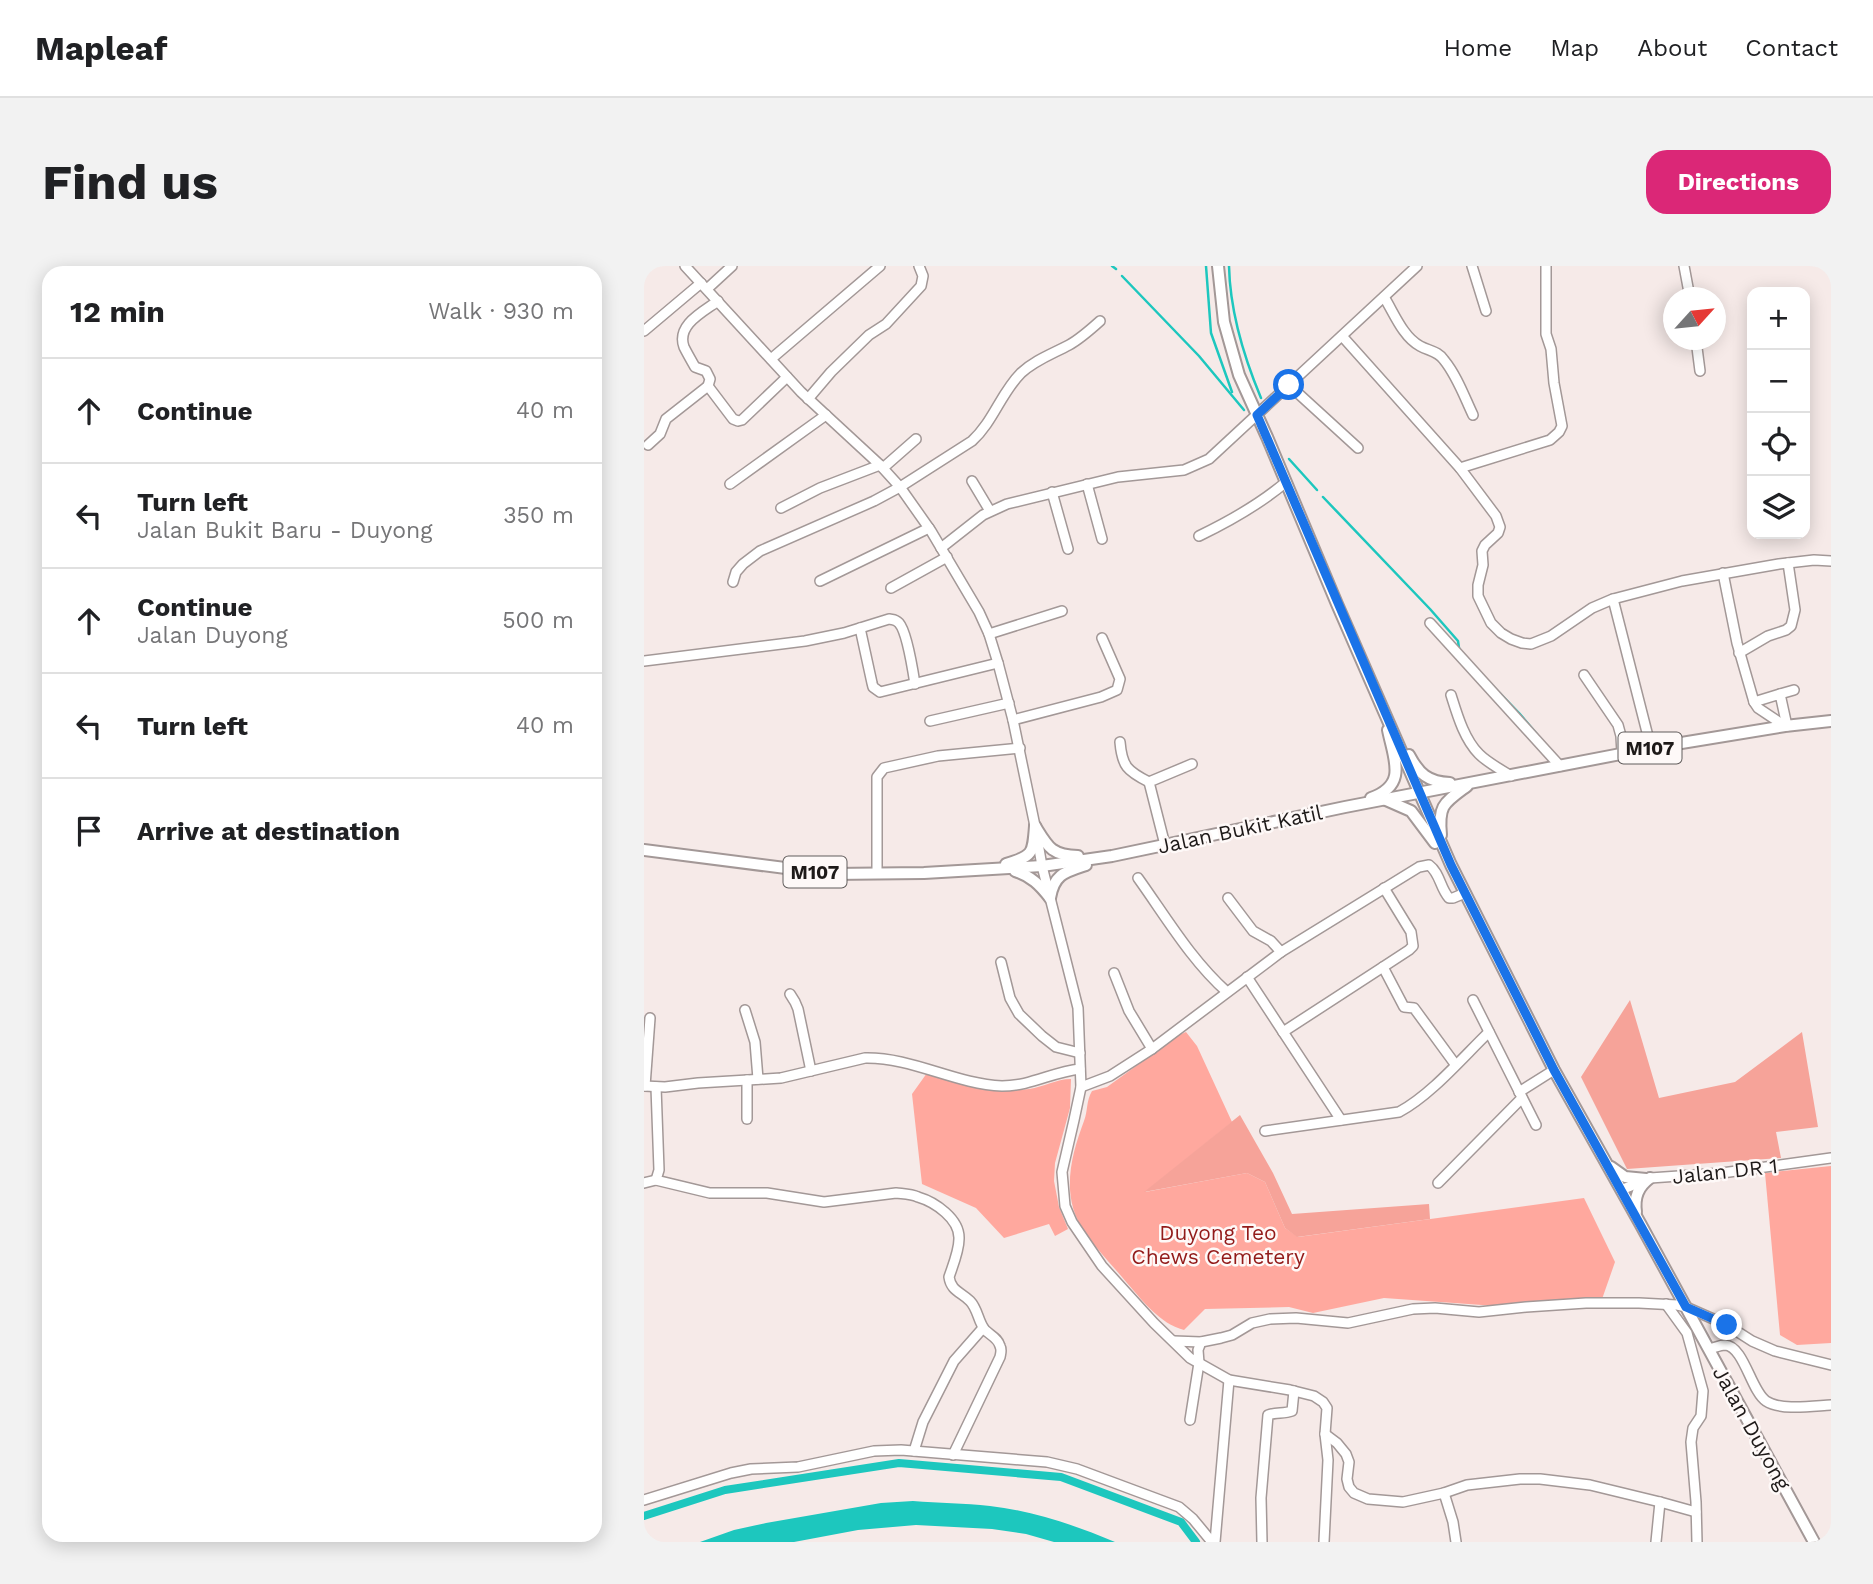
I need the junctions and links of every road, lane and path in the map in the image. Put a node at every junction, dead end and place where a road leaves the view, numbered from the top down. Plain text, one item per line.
1 (685, 266) edge
2 (732, 266) edge
3 (880, 266) edge
4 (919, 266) edge
5 (1218, 266) edge
6 (1417, 266) edge
7 (1472, 266) edge
8 (1546, 266) edge
9 (1684, 266) edge
10 (704, 286) junction
11 (1688, 287) edge
12 (1384, 297) junction
13 (718, 301) junction
14 (1486, 311) dead end
15 (1100, 321) dead end
16 (644, 331) edge
17 (1342, 336) junction
18 (1697, 350) edge
19 (771, 359) junction
20 (1700, 371) dead end
21 (787, 377) junction
22 (1289, 385) junction
23 (708, 387) junction
24 (808, 399) junction
25 (826, 415) junction
26 (1257, 415) junction
27 (1472, 415) dead end
28 (916, 439) dead end
29 (648, 445) dead end
30 (1358, 448) dead end
31 (881, 466) junction
32 (1460, 468) junction
33 (972, 481) dead end
34 (1286, 482) junction
35 (730, 484) dead end
36 (1087, 484) junction
37 (900, 487) junction
38 (1052, 492) junction
39 (781, 508) dead end
40 (990, 512) junction
41 (929, 528) junction
42 (1199, 536) dead end
43 (1102, 539) dead end
44 (941, 548) junction
45 (1068, 549) dead end
46 (947, 557) junction
47 (1831, 561) edge
48 (1788, 563) junction
49 (1723, 573) junction
50 (820, 581) dead end
51 (733, 582) dead end
52 (891, 588) dead end
53 (1613, 600) junction
54 (1062, 611) dead end
55 (1430, 623) dead end
56 (860, 628) junction
57 (989, 634) junction
58 (1102, 638) dead end
59 (1739, 653) junction
60 (644, 661) edge
61 (998, 663) junction
62 (1584, 675) dead end
63 (915, 684) junction
64 (1794, 690) dead end
65 (1780, 694) junction
66 (1451, 695) dead end
67 (1754, 702) junction
68 (1009, 703) junction
69 (1381, 703) junction
70 (1013, 720) junction
71 (930, 721) dead end
72 (1831, 721) edge
73 (1786, 726) junction
74 (1120, 742) dead end
75 (1020, 748) junction
76 (1651, 748) junction
77 (1622, 754) junction
78 (1192, 764) dead end
79 (1560, 766) junction
80 (1511, 776) junction
81 (1149, 782) junction
82 (1470, 784) junction
83 (1419, 792) junction
84 (1385, 799) junction
85 (1345, 807) junction
86 (1035, 826) junction
87 (1165, 845) junction
88 (1442, 845) junction
89 (644, 850) edge
90 (1111, 856) junction
91 (1451, 865) junction
92 (1042, 866) junction
93 (1005, 869) junction
94 (986, 870) junction
95 (877, 873) junction
96 (1138, 878) dead end
97 (1384, 888) junction
98 (1465, 893) junction
99 (1051, 898) junction
100 (1228, 898) dead end
101 (1281, 952) junction
102 (1001, 962) dead end
103 (1383, 967) junction
104 (1114, 973) dead end
105 (1247, 977) junction
106 (1227, 992) junction
107 (790, 994) dead end
108 (1473, 1000) dead end
109 (745, 1010) dead end
110 (650, 1018) dead end
111 (1283, 1032) junction
112 (1489, 1032) junction
113 (1153, 1049) junction
114 (1080, 1053) junction
115 (1455, 1064) junction
116 (1080, 1069) junction
117 (1554, 1070) junction
118 (811, 1071) junction
119 (758, 1079) junction
120 (747, 1080) junction
121 (645, 1086) edge
122 (656, 1087) junction
123 (1081, 1087) junction
124 (1521, 1095) junction
125 (747, 1119) dead end
126 (1341, 1120) junction
127 (1536, 1125) dead end
128 (1265, 1131) dead end
129 (1831, 1158) edge
130 (1606, 1163) junction
131 (1648, 1179) junction
132 (656, 1180) junction
133 (644, 1183) edge
134 (1438, 1183) dead end
135 (1621, 1190) junction
136 (1641, 1225) junction
137 (1666, 1304) junction
138 (1686, 1307) junction
139 (983, 1328) junction
140 (1174, 1341) junction
141 (1201, 1342) junction
142 (1709, 1349) junction
143 (1199, 1363) junction
144 (1831, 1365) edge
145 (1229, 1380) junction
146 (1294, 1391) junction
147 (1831, 1405) edge
148 (1190, 1420) dead end
149 (1325, 1434) junction
150 (914, 1451) junction
151 (953, 1455) junction
152 (1444, 1493) junction
153 (644, 1500) edge
154 (1660, 1502) junction
155 (1696, 1512) junction
156 (1213, 1542) edge
157 (1262, 1542) edge
158 (1324, 1542) edge
159 (1456, 1542) edge
160 (1656, 1542) edge
161 (1697, 1542) edge
162 (1814, 1542) edge

1 - 10 street
2 - 10 street
3 - 19 street
4 - 24 street
5 - 26 main road
6 - 12 street
7 - 14 street
8 - 32 street
9 - 11 street
10 - 13 street
10 - 16 street
12 - 17 street
12 - 27 street
13 - 19 street
13 - 23 street
15 - 37 street
17 - 22 street
17 - 32 street
18 - 20 street
19 - 21 street
21 - 23 street
21 - 24 street
22 - 26 street
22 - 30 street
23 - 29 street
24 - 25 street
25 - 31 street
25 - 35 street
26 - 34 main road
26 - 36 street
28 - 31 street
31 - 37 street
31 - 39 street
32 - 53 street
33 - 40 street
34 - 42 street
34 - 69 main road
36 - 38 street
36 - 43 street
37 - 41 street
37 - 51 street
38 - 40 street
38 - 45 street
40 - 44 street
41 - 44 street
41 - 50 street
44 - 46 street
46 - 52 street
46 - 57 street
47 - 48 street
48 - 49 street
48 - 59 street
49 - 53 street
49 - 59 street
53 - 76 street
54 - 57 street
55 - 79 street
56 - 60 street
56 - 63 street
56 - 63 street
57 - 61 street
58 - 70 street
59 - 67 street
61 - 63 street
61 - 68 street
62 - 77 street
64 - 65 street
65 - 67 street
65 - 73 street
66 - 80 street
67 - 73 street
68 - 70 street
68 - 71 street
69 - 82 main road
69 - 83 main road, Jalan Duyong
69 - 85 main road
70 - 75 street
72 - 73 main road, Jalan Bukit Katil / M107
73 - 76 main road, Jalan Bukit Katil / M107
74 - 81 street
75 - 86 street
75 - 95 street
76 - 77 main road, Jalan Bukit Katil / M107
77 - 79 main road, Jalan Bukit Katil / M107
78 - 81 street
79 - 80 main road, Jalan Bukit Katil / M107
80 - 82 main road, Jalan Bukit Katil / M107
81 - 87 street
82 - 83 main road, Jalan Bukit Katil / M107
82 - 88 main road
83 - 84 main road, Jalan Bukit Katil / M107
83 - 88 main road, Jalan Duyong
84 - 85 main road, Jalan Bukit Katil / M107
84 - 91 main road
85 - 87 main road, Jalan Bukit Katil / M107
86 - 90 main road
86 - 92 street
86 - 94 main road
87 - 90 main road, Jalan Bukit Katil / M107
88 - 91 main road, Jalan Duyong
89 - 95 main road, Jalan Bukit Katil / M107
90 - 92 main road, Jalan Bukit Katil / M107
90 - 99 main road
91 - 98 main road, Jalan Duyong
92 - 93 main road, Jalan Bukit Katil / M107
92 - 99 street
93 - 94 main road, Jalan Bukit Katil / M107
93 - 99 main road
94 - 95 main road, Jalan Bukit Katil / M107
96 - 106 street
97 - 98 street
97 - 101 street
97 - 103 street
98 - 117 main road, Jalan Duyong
99 - 114 street
100 - 101 street
101 - 105 street
102 - 114 street
103 - 111 street
103 - 115 street
104 - 113 street
105 - 106 street
105 - 111 street
106 - 113 street
107 - 118 street
108 - 112 street
109 - 119 street
110 - 121 street
111 - 126 street
112 - 115 street
112 - 124 street
113 - 123 street
114 - 116 street
115 - 126 street
116 - 118 street
116 - 123 street
117 - 124 street
117 - 130 main road, Jalan Duyong
118 - 119 street
119 - 120 street
120 - 122 street
120 - 125 street
121 - 122 street
122 - 132 street
123 - 140 street
124 - 127 street
124 - 134 street
126 - 128 street
129 - 131 street, Jalan DR 1
130 - 131 main road
130 - 135 main road, Jalan Duyong
131 - 135 street, Jalan DR 1
131 - 136 main road
132 - 133 street
132 - 139 street
135 - 136 main road, Jalan Duyong
136 - 138 main road, Jalan Duyong
137 - 138 street
137 - 141 street
137 - 155 street
138 - 142 main road, Jalan Duyong
138 - 144 street
139 - 150 street
139 - 151 street
140 - 141 street
140 - 143 street
141 - 143 street
142 - 147 street
142 - 162 main road, Jalan Duyong
143 - 145 street
143 - 148 street
145 - 146 street
145 - 156 street
146 - 149 street
146 - 157 street
149 - 152 street
149 - 158 street
150 - 151 street
150 - 153 street
151 - 156 street
152 - 154 street
152 - 159 street
154 - 155 street
154 - 160 street
155 - 161 street

